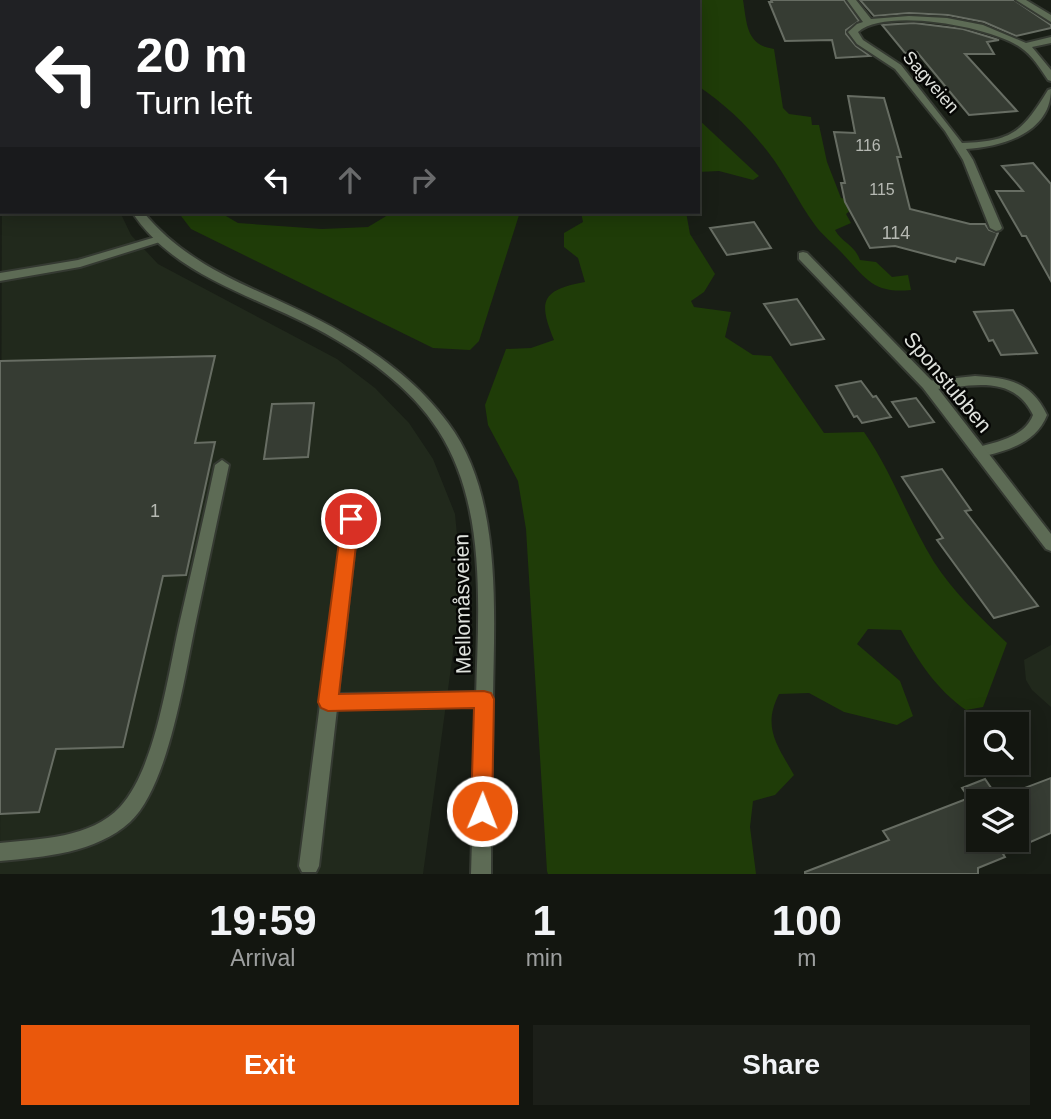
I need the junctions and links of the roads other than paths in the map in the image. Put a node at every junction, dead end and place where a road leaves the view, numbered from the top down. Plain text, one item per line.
1 (851, 0) edge
2 (1020, 0) edge
3 (1051, 19) edge
4 (867, 22) junction
5 (1051, 40) edge
6 (1024, 46) junction
7 (1051, 78) edge
8 (1051, 92) edge
9 (960, 146) junction
10 (139, 214) edge
11 (996, 228) dead end
12 (159, 239) junction
13 (803, 256) dead end
14 (0, 277) edge
15 (928, 385) junction
16 (980, 452) junction
17 (222, 465) dead end
18 (351, 519) dead end
19 (1051, 545) edge
20 (484, 699) junction
21 (328, 702) junction
22 (0, 852) edge
23 (309, 866) dead end
24 (481, 874) edge

1 - 4 street
2 - 3 street
4 - 6 street, Sagveien
4 - 9 street, Sagveien
5 - 6 street
6 - 7 street, Sagveien
8 - 9 street, Sagveien
9 - 11 street, Sagveien
10 - 12 street, Mellomåsveien
12 - 14 street
12 - 20 street, Mellomåsveien
13 - 15 street, Sponstubben
15 - 16 street, Sponstubben
15 - 16 street
16 - 19 street, Sponstubben
17 - 22 street
18 - 21 street
20 - 21 street
20 - 24 street, Mellomåsveien
21 - 23 street

